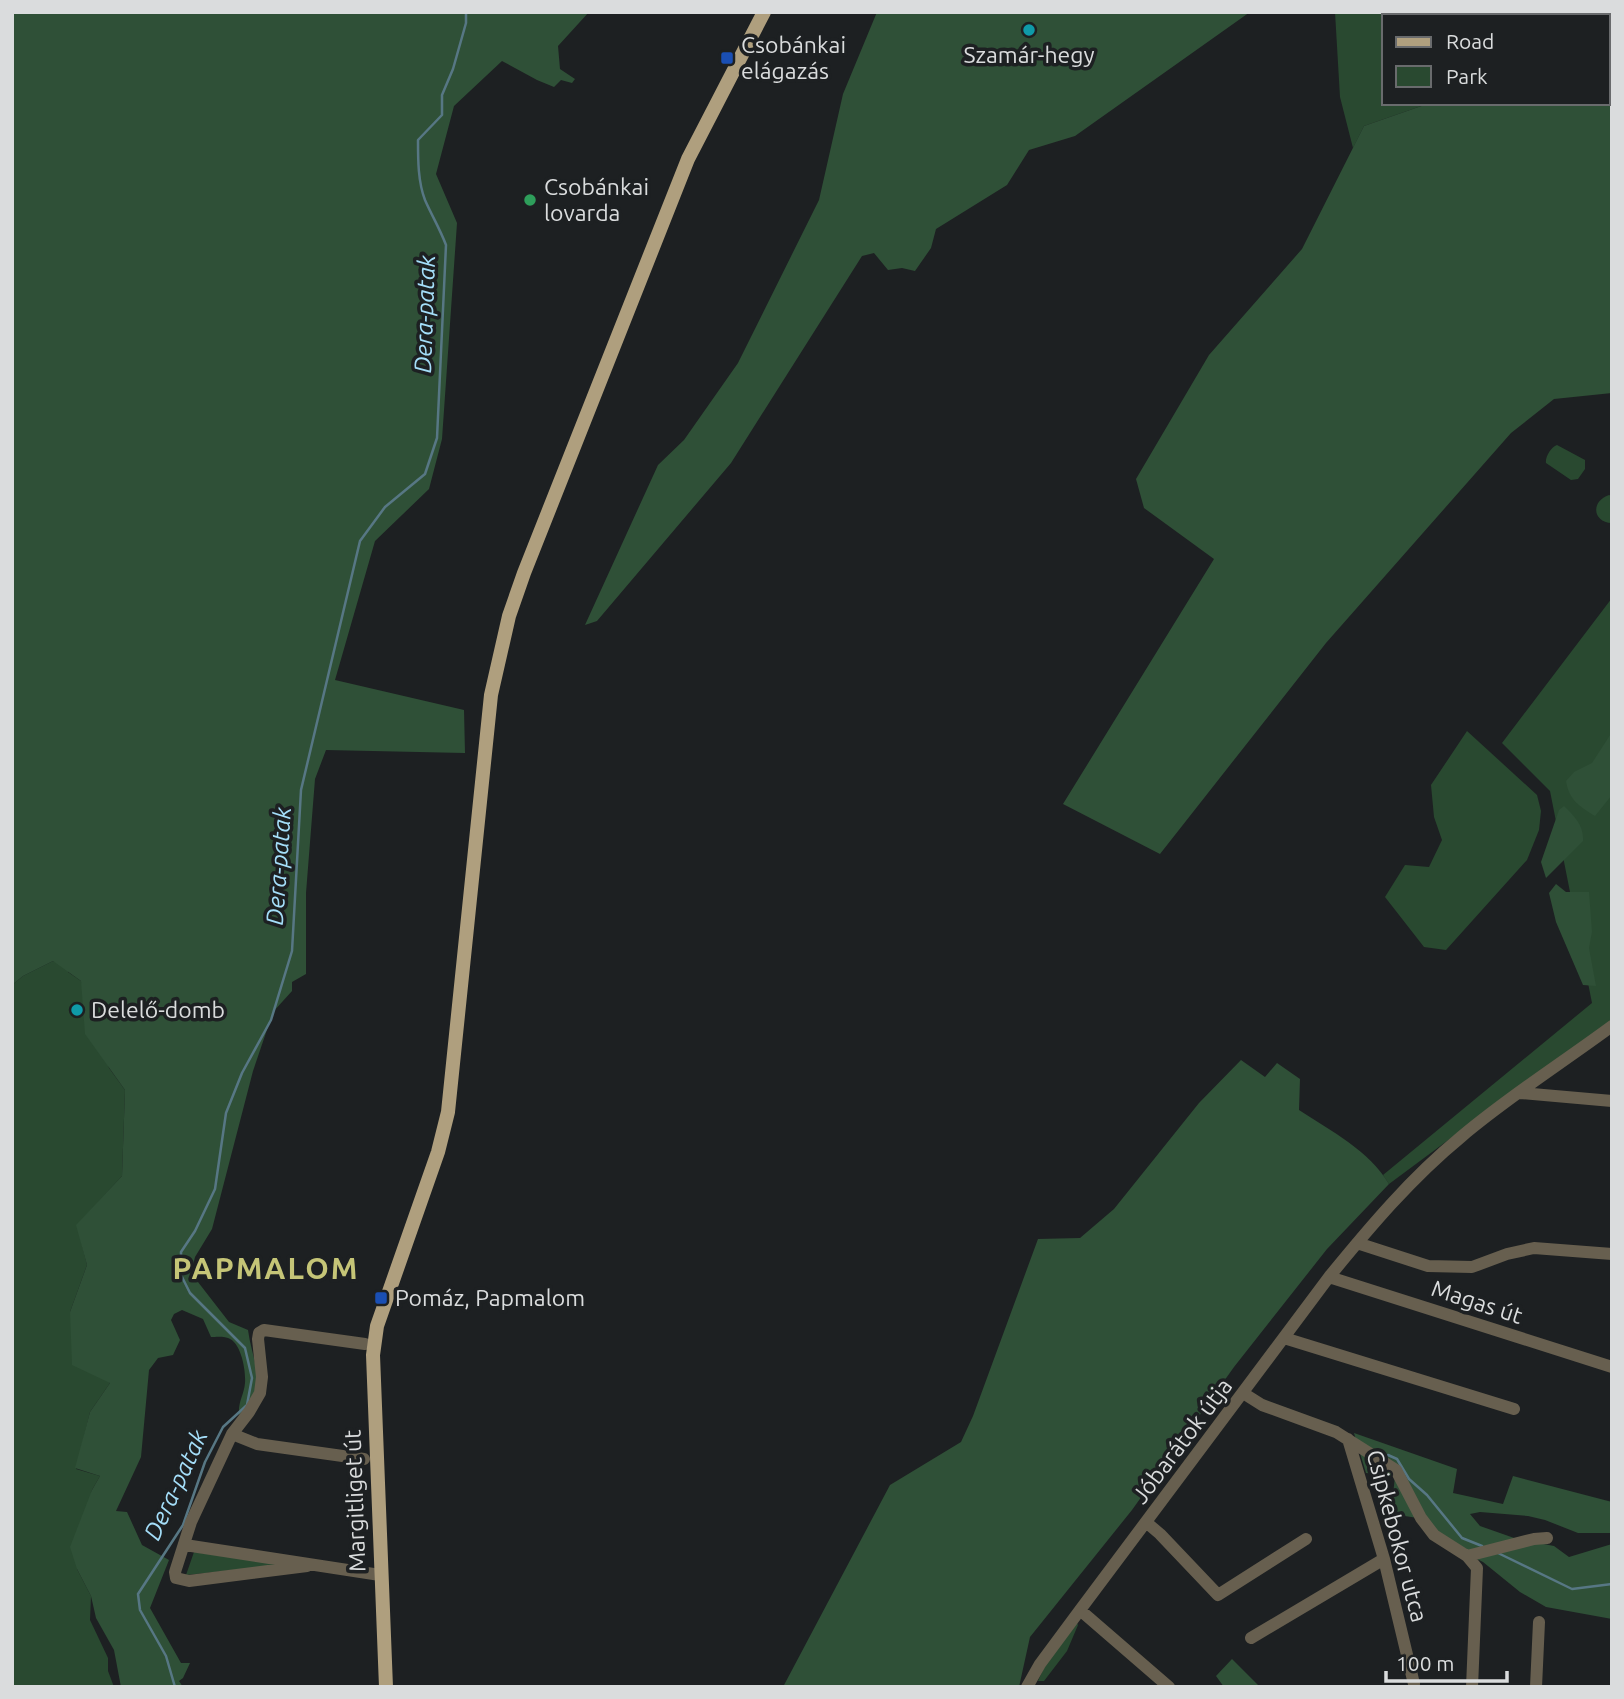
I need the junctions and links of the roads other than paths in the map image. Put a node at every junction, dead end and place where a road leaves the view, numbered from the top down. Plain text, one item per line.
1 (764, 12) edge
2 (1612, 1026) edge
3 (1520, 1093) junction
4 (1612, 1101) edge
5 (1357, 1242) junction
6 (1612, 1254) edge
7 (1329, 1277) junction
8 (1284, 1338) junction
9 (365, 1344) dead end
10 (1612, 1367) edge
11 (1243, 1393) junction
12 (1514, 1409) dead end
13 (232, 1434) junction
14 (1348, 1440) junction
15 (364, 1460) dead end
16 (1147, 1523) junction
17 (1547, 1538) dead end
18 (1306, 1539) dead end
19 (185, 1545) junction
20 (1467, 1556) junction
21 (1384, 1559) junction
22 (307, 1566) junction
23 (380, 1575) junction
24 (1080, 1610) junction
25 (1539, 1622) dead end
26 (1251, 1638) dead end
27 (1415, 1684) dead end
28 (386, 1687) edge
29 (1027, 1687) edge
30 (1169, 1687) edge
31 (1472, 1687) edge
32 (1536, 1687) edge

1 - 23 main road, Margitliget út
2 - 3 street, Jóbarátok útja
3 - 4 street
3 - 5 street, Jóbarátok útja
5 - 6 street
5 - 7 street, Jóbarátok útja
7 - 8 street, Jóbarátok útja
7 - 10 street, Magas út
8 - 11 street, Jóbarátok útja
8 - 12 street
9 - 13 street
11 - 14 street
11 - 16 street, Jóbarátok útja
13 - 15 street
13 - 19 street
14 - 20 street
14 - 21 street, Csipkebokor utca
16 - 18 street
16 - 24 street, Jóbarátok útja
17 - 20 street
19 - 22 street
19 - 22 street
20 - 31 street
21 - 26 street
21 - 27 street, Csipkebokor utca
22 - 23 street
23 - 28 main road, Margitliget út
24 - 29 street, Jóbarátok útja
24 - 30 street
25 - 32 street

